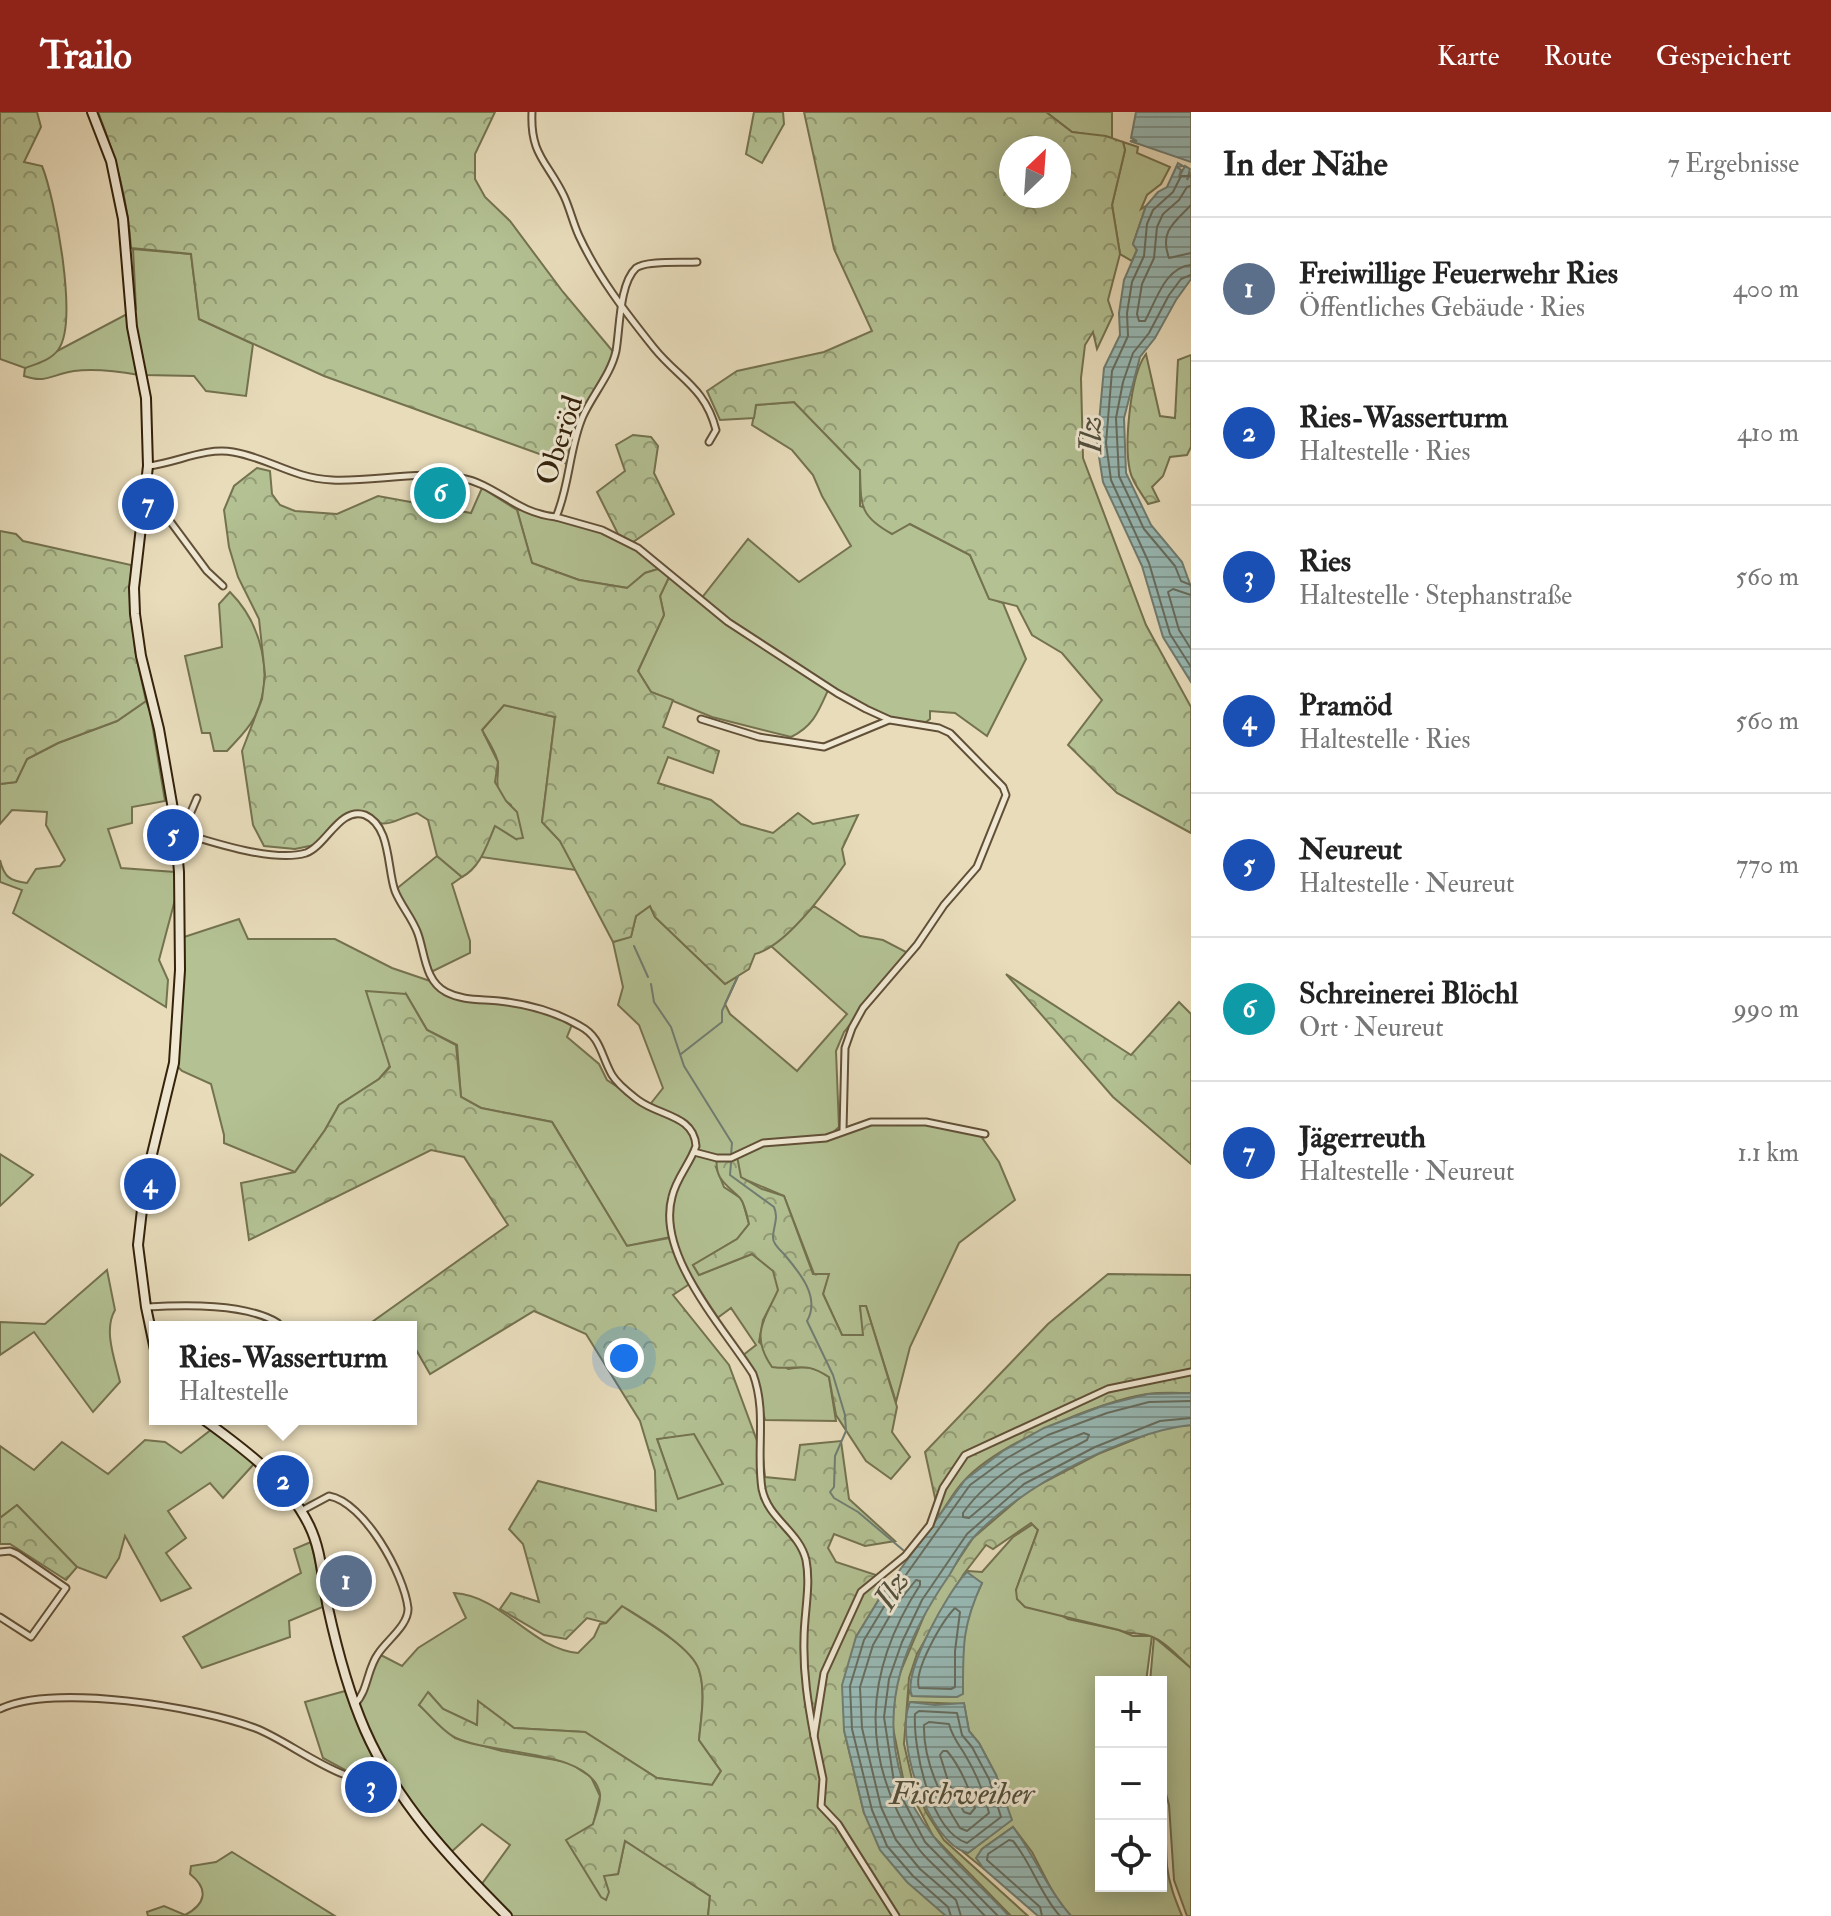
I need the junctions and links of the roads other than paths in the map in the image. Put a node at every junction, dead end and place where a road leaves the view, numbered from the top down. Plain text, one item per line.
1 (92, 112) edge
2 (532, 112) edge
3 (697, 262) dead end
4 (621, 304) junction
5 (709, 442) dead end
6 (148, 466) junction
7 (146, 490) junction
8 (556, 517) junction
9 (223, 586) dead end
10 (701, 719) dead end
11 (890, 720) junction
12 (197, 798) dead end
13 (179, 832) junction
14 (843, 1130) junction
15 (985, 1134) dead end
16 (694, 1152) junction
17 (146, 1307) junction
18 (149, 1321) edge
19 (275, 1321) edge
20 (1191, 1372) edge
21 (211, 1425) edge
22 (301, 1511) junction
23 (0, 1552) edge
24 (0, 1617) edge
25 (355, 1704) junction
26 (0, 1709) edge
27 (814, 1736) junction
28 (389, 1778) junction
29 (507, 1916) edge
30 (896, 1916) edge

1 - 6 street
2 - 4 street
3 - 4 street, Oberöd
4 - 5 street
4 - 8 street, Oberöd
6 - 7 street
6 - 8 street
7 - 9 street
7 - 13 street
8 - 11 street, Oberöd
10 - 11 street
11 - 14 street, Oberöd
12 - 13 street
13 - 16 street
13 - 17 street
14 - 15 street
14 - 16 street
16 - 27 street
17 - 18 street
17 - 19 street
20 - 27 street
21 - 22 street
22 - 25 street
22 - 25 street
23 - 24 street
25 - 28 street
26 - 28 street
27 - 30 street
28 - 29 street

